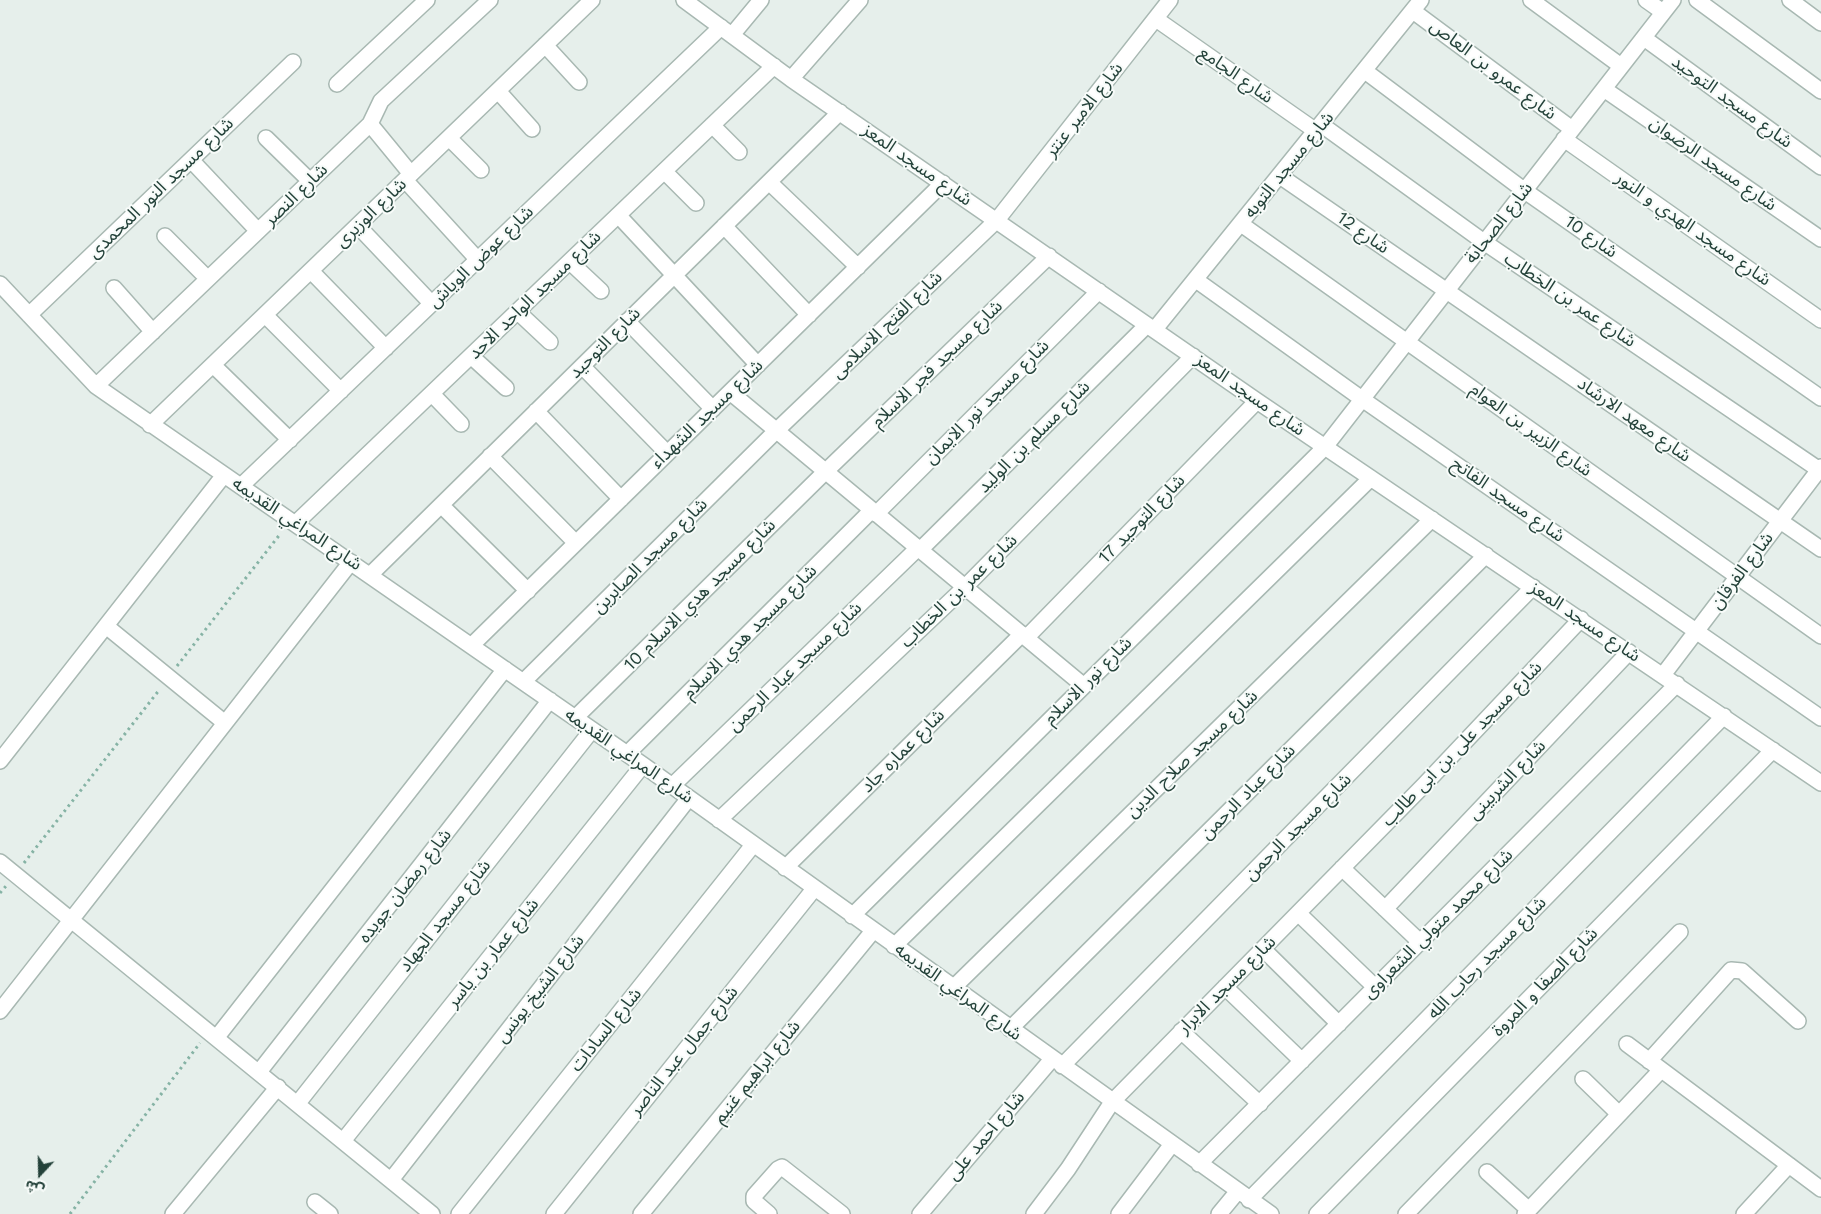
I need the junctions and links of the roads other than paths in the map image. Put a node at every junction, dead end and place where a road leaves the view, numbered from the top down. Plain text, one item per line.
1 (428, 0) edge
2 (490, 0) edge
3 (592, 0) edge
4 (684, 0) edge
5 (761, 0) edge
6 (860, 0) edge
7 (1170, 0) edge
8 (1531, 0) edge
9 (1646, 0) edge
10 (1673, 0) edge
11 (1697, 0) edge
12 (1790, 0) edge
13 (1417, 5) edge
14 (1663, 12) junction
15 (1156, 18) junction
16 (1821, 23) edge
17 (726, 31) junction
18 (1644, 38) junction
19 (545, 46) junction
20 (293, 62) dead end
21 (774, 66) junction
22 (1621, 66) junction
23 (1365, 71) junction
24 (791, 79) junction
25 (579, 82) dead end
26 (337, 84) dead end
27 (1604, 89) junction
28 (498, 91) junction
29 (1821, 91) edge
30 (840, 112) junction
31 (370, 124) junction
32 (712, 125) junction
33 (1319, 128) junction
34 (532, 129) dead end
35 (1568, 134) junction
36 (266, 138) dead end
37 (449, 138) junction
38 (739, 152) dead end
39 (191, 160) junction
40 (1821, 167) edge
41 (481, 170) dead end
42 (664, 171) junction
43 (1280, 176) junction
44 (408, 177) junction
45 (310, 181) junction
46 (769, 182) junction
47 (943, 183) junction
48 (1524, 191) junction
49 (696, 203) dead end
50 (618, 215) junction
51 (997, 220) junction
52 (1241, 224) junction
53 (358, 226) junction
54 (724, 226) junction
55 (258, 231) junction
56 (165, 236) dead end
57 (1821, 239) edge
58 (1484, 242) junction
59 (1049, 256) junction
60 (478, 260) junction
61 (570, 262) junction
62 (858, 266) junction
63 (311, 271) junction
64 (674, 275) junction
65 (208, 280) junction
66 (1196, 280) junction
67 (0, 284) edge
68 (114, 288) dead end
69 (601, 291) dead end
70 (1099, 291) junction
71 (1446, 291) junction
72 (432, 304) junction
73 (518, 312) junction
74 (29, 315) junction
75 (265, 315) junction
76 (809, 315) junction
77 (1821, 320) edge
78 (628, 321) junction
79 (1151, 327) junction
80 (153, 332) junction
81 (550, 342) dead end
82 (1408, 342) junction
83 (386, 348) junction
84 (471, 356) junction
85 (1193, 356) junction
86 (213, 365) junction
87 (758, 365) junction
88 (582, 366) junction
89 (96, 386) junction
90 (506, 388) dead end
91 (341, 390) junction
92 (730, 392) junction
93 (432, 394) junction
94 (1821, 398) edge
95 (1362, 399) junction
96 (1257, 401) junction
97 (713, 409) junction
98 (536, 412) junction
99 (462, 424) dead end
100 (150, 426) junction
101 (777, 430) junction
102 (290, 440) junction
103 (1324, 447) junction
104 (667, 454) junction
105 (490, 456) junction
106 (1820, 469) edge
107 (826, 471) junction
108 (224, 475) junction
109 (1371, 478) junction
110 (241, 486) junction
111 (621, 499) junction
112 (441, 504) junction
113 (874, 512) junction
114 (1432, 519) junction
115 (1780, 521) junction
116 (293, 522) junction
117 (576, 543) junction
118 (919, 549) junction
119 (1821, 549) edge
120 (1486, 555) junction
121 (352, 562) junction
122 (370, 574) junction
123 (1738, 577) junction
124 (965, 587) junction
125 (1533, 587) junction
126 (528, 591) junction
127 (1581, 619) junction
128 (106, 626) junction
129 (1696, 631) junction
130 (1024, 636) junction
131 (1821, 636) edge
132 (472, 645) junction
133 (1629, 652) junction
134 (505, 669) junction
135 (1663, 675) junction
136 (523, 682) junction
137 (1677, 684) junction
138 (1084, 686) junction
139 (550, 700) junction
140 (1724, 716) junction
141 (575, 718) junction
142 (1821, 718) edge
143 (225, 723) junction
144 (592, 730) junction
145 (1772, 750) junction
146 (627, 754) junction
147 (0, 761) edge
148 (643, 765) junction
149 (1821, 783) edge
150 (672, 786) junction
151 (689, 798) junction
152 (719, 820) junction
153 (753, 845) junction
154 (0, 862) edge
155 (785, 868) junction
156 (1342, 868) junction
157 (814, 889) junction
158 (1385, 909) junction
159 (1298, 913) junction
160 (852, 916) junction
161 (71, 919) junction
162 (873, 930) junction
163 (1680, 932) dead end
164 (1420, 942) junction
165 (894, 946) junction
166 (1262, 949) junction
167 (1225, 987) junction
168 (1375, 987) junction
169 (953, 988) junction
170 (0, 1012) edge
171 (1798, 1021) dead end
172 (1339, 1024) junction
173 (1010, 1029) junction
174 (1181, 1031) junction
175 (213, 1034) junction
176 (1628, 1044) dead end
177 (1302, 1061) junction
178 (1057, 1062) junction
179 (1655, 1065) junction
180 (259, 1072) junction
181 (1583, 1078) dead end
182 (278, 1087) junction
183 (1112, 1102) junction
184 (298, 1103) junction
185 (1260, 1104) junction
186 (1619, 1114) junction
187 (343, 1141) junction
188 (1172, 1144) junction
189 (1200, 1164) junction
190 (1789, 1165) junction
191 (1487, 1172) dead end
192 (391, 1180) junction
193 (1821, 1189) edge
194 (1244, 1196) junction
195 (315, 1202) dead end
196 (1527, 1212) edge
197 (838, 1213) edge
198 (173, 1214) edge
199 (330, 1214) edge
200 (432, 1214) edge
201 (459, 1214) edge
202 (554, 1214) edge
203 (641, 1214) edge
204 (769, 1214) edge
205 (920, 1214) edge
206 (1034, 1214) edge
207 (1119, 1214) edge
208 (1219, 1214) edge
209 (1271, 1214) edge
210 (1317, 1214) edge
211 (1406, 1214) edge
212 (1744, 1214) edge

1 - 26 street
2 - 31 street, شارع النصر
3 - 19 street, شارع الوزيرى
4 - 17 street, شارع مسجد المعز
5 - 17 street, شارع عوض الوياش
6 - 24 street
7 - 15 street, شارع الامير عنتر
8 - 22 street
9 - 14 street
10 - 14 street, شارع الصحابة
11 - 29 street
12 - 16 street
13 - 23 street, شارع مسجد التوبه
13 - 35 street, شارع عمرو بن العاص
14 - 18 street, شارع الصحابة
15 - 33 street, شارع الجامع
15 - 51 street, شارع الامير عنتر
17 - 21 street, شارع مسجد المعز
17 - 60 street, شارع عوض الوياش
18 - 22 street, شارع الصحابة
18 - 40 street, شارع مسجد التوحيد
19 - 25 street
19 - 28 street, شارع الوزيرى
20 - 39 street, شارع مسجد النور المحمدى
21 - 24 street, شارع مسجد المعز
21 - 32 street, شارع مسجد الواحد الاحد
22 - 27 street, شارع الصحابة
23 - 33 street, شارع مسجد التوبه
23 - 48 street, شارع 10
24 - 30 street, شارع مسجد المعز
27 - 35 street, شارع الصحابة
27 - 57 street, شارع مسجد الرضوان
28 - 34 street
28 - 37 street, شارع الوزيرى
30 - 46 street, شارع التوحيد
30 - 47 street, شارع مسجد المعز
31 - 44 street
31 - 45 street, شارع النصر
32 - 38 street
32 - 42 street, شارع مسجد الواحد الاحد
33 - 43 street, شارع مسجد التوبه
33 - 58 street, شارع عمر بن الخطاب
35 - 48 street, شارع الصحابة
35 - 77 street, شارع مسجد الهدي و النور
36 - 45 street
37 - 41 street
37 - 44 street, شارع الوزيرى
39 - 55 street
39 - 74 street, شارع مسجد النور المحمدى
42 - 49 street
42 - 50 street, شارع مسجد الواحد الاحد
43 - 52 street, شارع مسجد التوبه
43 - 71 street, شارع 12
44 - 53 street, شارع الوزيرى
44 - 60 street
45 - 55 street, شارع النصر
46 - 54 street, شارع التوحيد
46 - 62 street
47 - 51 street, شارع مسجد المعز
47 - 62 street, شارع مسجد الشهداء
48 - 58 street, شارع الصحابة
48 - 94 street, شارع 10
50 - 61 street, شارع مسجد الواحد الاحد
50 - 64 street
51 - 59 street, شارع مسجد المعز
51 - 101 street, شارع الفتح الاسلامى
52 - 66 street, شارع مسجد التوبه
52 - 82 street, شارع الزبير بن العوام
53 - 63 street, شارع الوزيرى
53 - 72 street
54 - 64 street, شارع التوحيد
54 - 76 street
55 - 65 street, شارع النصر
56 - 65 street
58 - 71 street, شارع الصحابة
58 - 106 street, شارع عمر بن الخطاب
59 - 70 street, شارع مسجد المعز
59 - 107 street, شارع مسجد فجر الاسلام
60 - 72 street, شارع عوض الوياش
61 - 69 street
61 - 73 street, شارع مسجد الواحد الاحد
62 - 76 street, شارع مسجد الشهداء
63 - 75 street, شارع الوزيرى
63 - 83 street
64 - 78 street, شارع التوحيد
64 - 87 street
65 - 80 street, شارع النصر
66 - 79 street, شارع مسجد التوبه
66 - 95 street, شارع مسجد الفاتح
67 - 74 street, شارع المراغي القديمه
68 - 80 street
70 - 79 street, شارع مسجد المعز
70 - 113 street, شارع مسجد نور الايمان
71 - 82 street, شارع الصحابة
71 - 115 street, شارع معهد الارشاد
72 - 83 street, شارع عوض الوياش
73 - 81 street
73 - 84 street, شارع مسجد الواحد الاحد
74 - 89 street, شارع المراغي القديمه
75 - 86 street, شارع الوزيرى
75 - 91 street
76 - 87 street, شارع مسجد الشهداء
78 - 88 street, شارع التوحيد
78 - 97 street
79 - 85 street, شارع مسجد المعز
79 - 118 street, شارع مسلم بن الوليد
80 - 89 street, شارع النصر
82 - 95 street, شارع الصحابة
82 - 123 street, شارع الزبير بن العوام
83 - 91 street, شارع عوض الوياش
84 - 90 street
84 - 93 street, شارع مسجد الواحد الاحد
85 - 96 street, شارع مسجد المعز
85 - 124 street, شارع عمر بن الخطاب
86 - 100 street, شارع الوزيرى
86 - 102 street
87 - 92 street, شارع مسجد الشهداء
88 - 98 street, شارع التوحيد
88 - 104 street
89 - 100 street, شارع المراغي القديمه
91 - 102 street, شارع عوض الوياش
92 - 97 street, شارع مسجد الشهداء
92 - 101 street
93 - 99 street
93 - 116 street, شارع مسجد الواحد الاحد
95 - 103 street, شارع الصحابة
95 - 129 street, شارع مسجد الفاتح
96 - 103 street, شارع مسجد المعز
96 - 130 street, شارع التوحيد 17
97 - 104 street, شارع مسجد الشهداء
98 - 105 street, شارع التوحيد
98 - 111 street
100 - 108 street, شارع المراغي القديمه
101 - 107 street
101 - 136 street, شارع مسجد الصابرين
102 - 110 street, شارع عوض الوياش
103 - 109 street, شارع مسجد المعز
103 - 138 street, شارع نور الاسلام
104 - 111 street, شارع مسجد الشهداء
105 - 112 street, شارع التوحيد
105 - 117 street
106 - 115 street, شارع الفرقان
107 - 113 street
107 - 141 street, شارع مسجد هدي الاسلام 10
108 - 110 street, شارع المراغي القديمه
108 - 128 street
109 - 114 street, شارع مسجد المعز
109 - 165 street
110 - 116 street, شارع المراغي القديمه
111 - 117 street, شارع مسجد الشهداء
112 - 122 street, شارع التوحيد
112 - 126 street
113 - 118 street
113 - 146 street, شارع مسجد هدي الاسلام
114 - 120 street, شارع مسجد المعز
114 - 169 street, شارع مسجد صلاح الدين
115 - 119 street, شارع معهد الارشاد
115 - 123 street, شارع الفرقان
116 - 121 street, شارع المراغي القديمه
117 - 126 street, شارع مسجد الشهداء
118 - 124 street
118 - 150 street, شارع مسجد عباد الرحمن
120 - 125 street, شارع مسجد المعز
120 - 173 street, شارع عباد الرحمن
121 - 122 street, شارع المراغي القديمه
121 - 143 street
122 - 132 street, شارع المراغي القديمه
123 - 129 street, شارع الفرقان
123 - 131 street, شارع الزبير بن العوام
124 - 130 street
124 - 152 street, شارع عمر بن الخطاب
125 - 127 street, شارع مسجد المعز
125 - 178 street, شارع مسجد الرحمن
126 - 132 street, شارع مسجد الشهداء
127 - 133 street, شارع مسجد المعز
127 - 156 street, شارع مسجد على بن ابى طالب
128 - 143 street
128 - 147 street
129 - 135 street, شارع الفرقان
129 - 142 street, شارع مسجد الفاتح
130 - 138 street
130 - 155 street, شارع عماره جاد
132 - 134 street, شارع المراغي القديمه
133 - 135 street, شارع مسجد المعز
133 - 158 street, شارع الشربينى
134 - 136 street, شارع المراغي القديمه
134 - 175 street
135 - 137 street, شارع مسجد المعز
136 - 139 street, شارع المراغي القديمه
137 - 140 street, شارع مسجد المعز
137 - 164 street, شارع محمد متولي الشعراوى
138 - 160 street, شارع نور الاسلام
139 - 141 street, شارع المراغي القديمه
139 - 180 street, شارع رمضان جويده
140 - 145 street, شارع مسجد المعز
140 - 194 street, شارع مسجد رحاب الله
141 - 144 street, شارع المراغي القديمه
143 - 161 street
144 - 146 street, شارع المراغي القديمه
144 - 184 street, شارع مسجد الجهاد
145 - 149 street, شارع مسجد المعز
145 - 210 street, شارع الصفا و المروة
146 - 148 street, شارع المراغي القديمه
148 - 150 street, شارع المراغي القديمه
148 - 187 street, شارع عمار بن ياسر
150 - 151 street, شارع المراغي القديمه
151 - 152 street, شارع المراغي القديمه
151 - 192 street, شارع الشيخ يونس
152 - 153 street, شارع المراغي القديمه
153 - 155 street, شارع المراغي القديمه
153 - 201 street, شارع السادات
154 - 161 street
155 - 157 street, شارع المراغي القديمه
156 - 158 street
156 - 159 street, شارع مسجد الابرار
157 - 160 street, شارع المراغي القديمه
157 - 202 street, شارع جمال عبد الناصر
158 - 164 street
159 - 166 street, شارع مسجد الابرار
159 - 168 street
160 - 162 street, شارع المراغي القديمه
161 - 170 street
161 - 175 street
162 - 165 street, شارع المراغي القديمه
162 - 203 street, شارع ابراهيم غنيم
163 - 211 street
164 - 168 street, شارع محمد متولي الشعراوى
165 - 169 street, شارع المراغي القديمه
166 - 167 street, شارع مسجد الابرار
166 - 172 street
167 - 174 street, شارع مسجد الابرار
167 - 177 street
168 - 172 street, شارع محمد متولي الشعراوى
169 - 173 street, شارع المراغي القديمه
171 - 179 street
172 - 177 street, شارع محمد متولي الشعراوى
173 - 178 street, شارع المراغي القديمه
174 - 183 street, شارع مسجد الابرار
174 - 185 street
175 - 180 street
176 - 179 street
177 - 185 street, شارع محمد متولي الشعراوى
178 - 183 street, شارع المراغي القديمه
178 - 205 street, شارع احمد على
179 - 186 street
179 - 190 street
180 - 182 street
181 - 186 street
182 - 184 street
182 - 198 street
183 - 188 street, شارع المراغي القديمه
183 - 206 street, شارع مسجد الابرار
184 - 187 street
185 - 189 street, شارع محمد متولي الشعراوى
186 - 196 street
187 - 192 street
188 - 189 street, شارع المراغي القديمه
188 - 207 street
189 - 194 street, شارع المراغي القديمه
190 - 193 street
190 - 212 street
191 - 196 street
192 - 200 street
194 - 208 street, شارع مسجد رحاب الله
194 - 209 street, شارع المراغي القديمه
195 - 199 street
197 - 204 street

